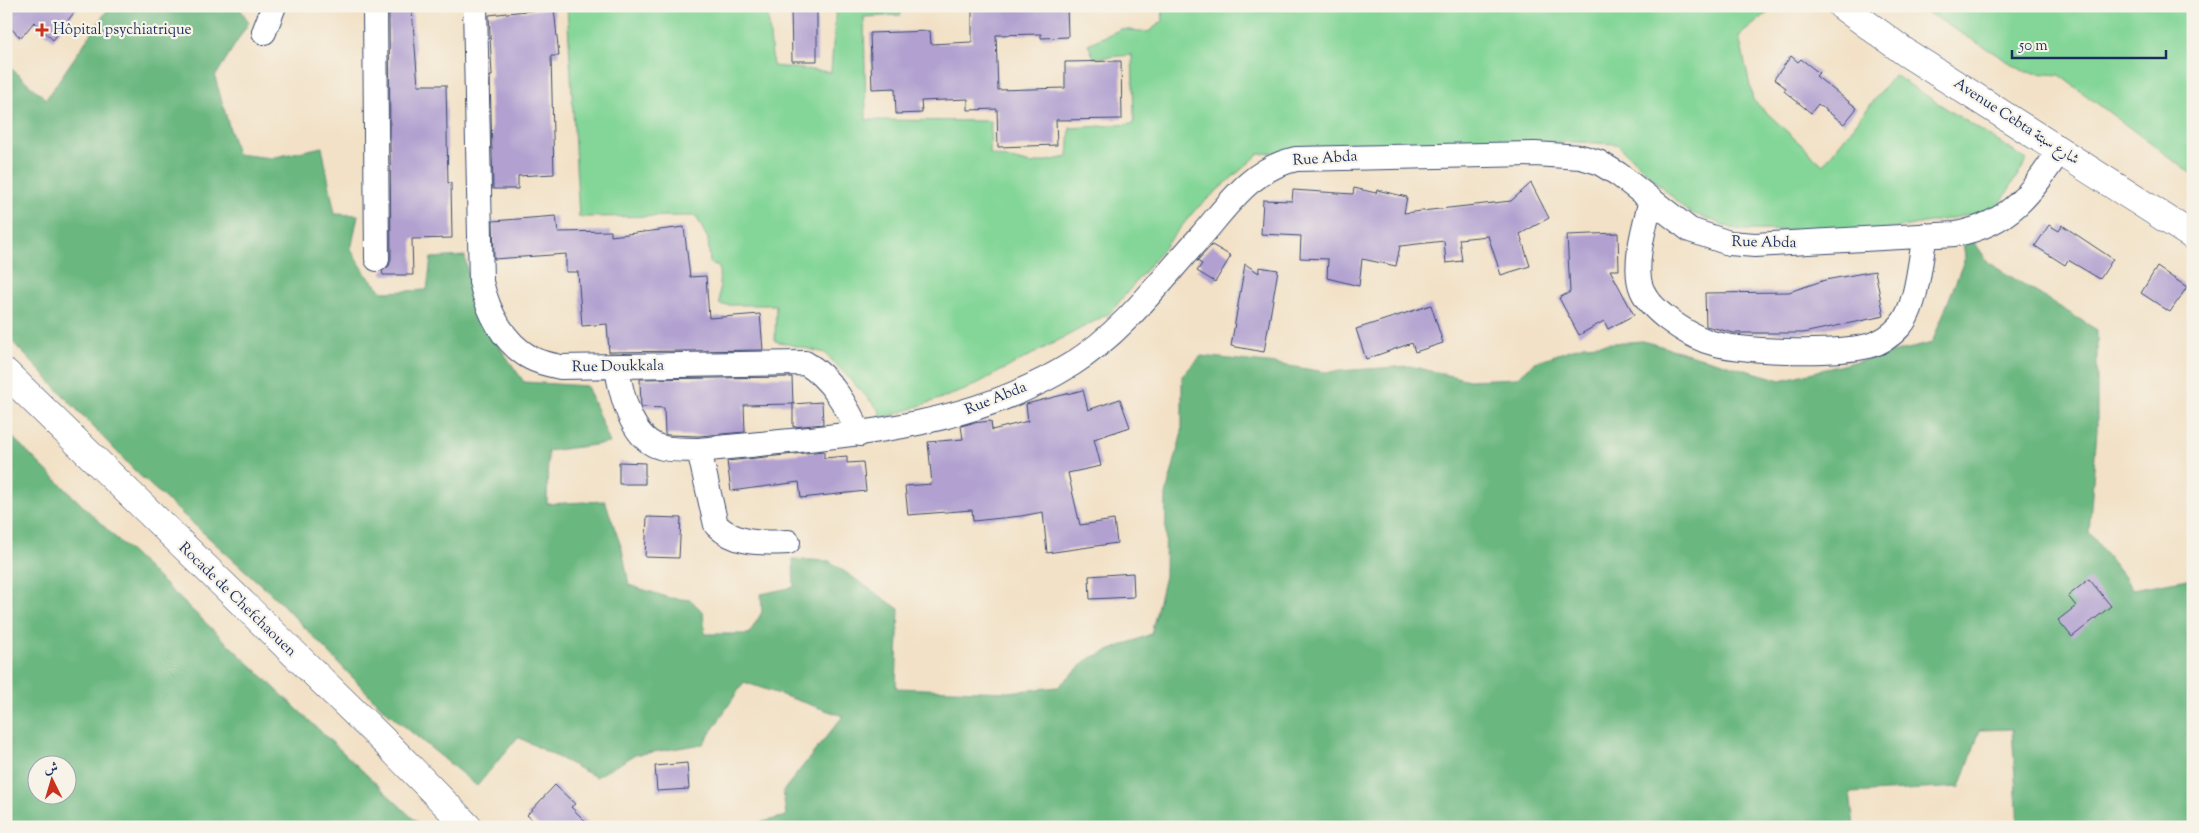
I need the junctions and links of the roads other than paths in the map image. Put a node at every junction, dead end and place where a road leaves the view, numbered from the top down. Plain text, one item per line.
1 (274, 6) edge
2 (375, 6) edge
3 (475, 6) edge
4 (1842, 6) edge
5 (264, 32) dead end
6 (2060, 150) junction
7 (1651, 200) junction
8 (1925, 236) junction
9 (2193, 236) edge
10 (377, 259) dead end
11 (617, 368) junction
12 (6, 373) edge
13 (860, 434) junction
14 (699, 450) junction
15 (788, 542) dead end
16 (468, 827) edge

1 - 5 street
2 - 10 street
3 - 11 street, Rue Doukkala
4 - 6 main road, Avenue Cebta شارع سبتة
6 - 8 street, Rue Abda
6 - 9 main road, Avenue Cebta شارع سبتة
7 - 8 street, Rue Abda
7 - 8 street
7 - 13 street, Rue Abda
11 - 13 street, Rue Doukkala
11 - 14 street, Rue Abda
12 - 16 main road, Rocade de Chefchaouen
13 - 14 street, Rue Abda
14 - 15 street

